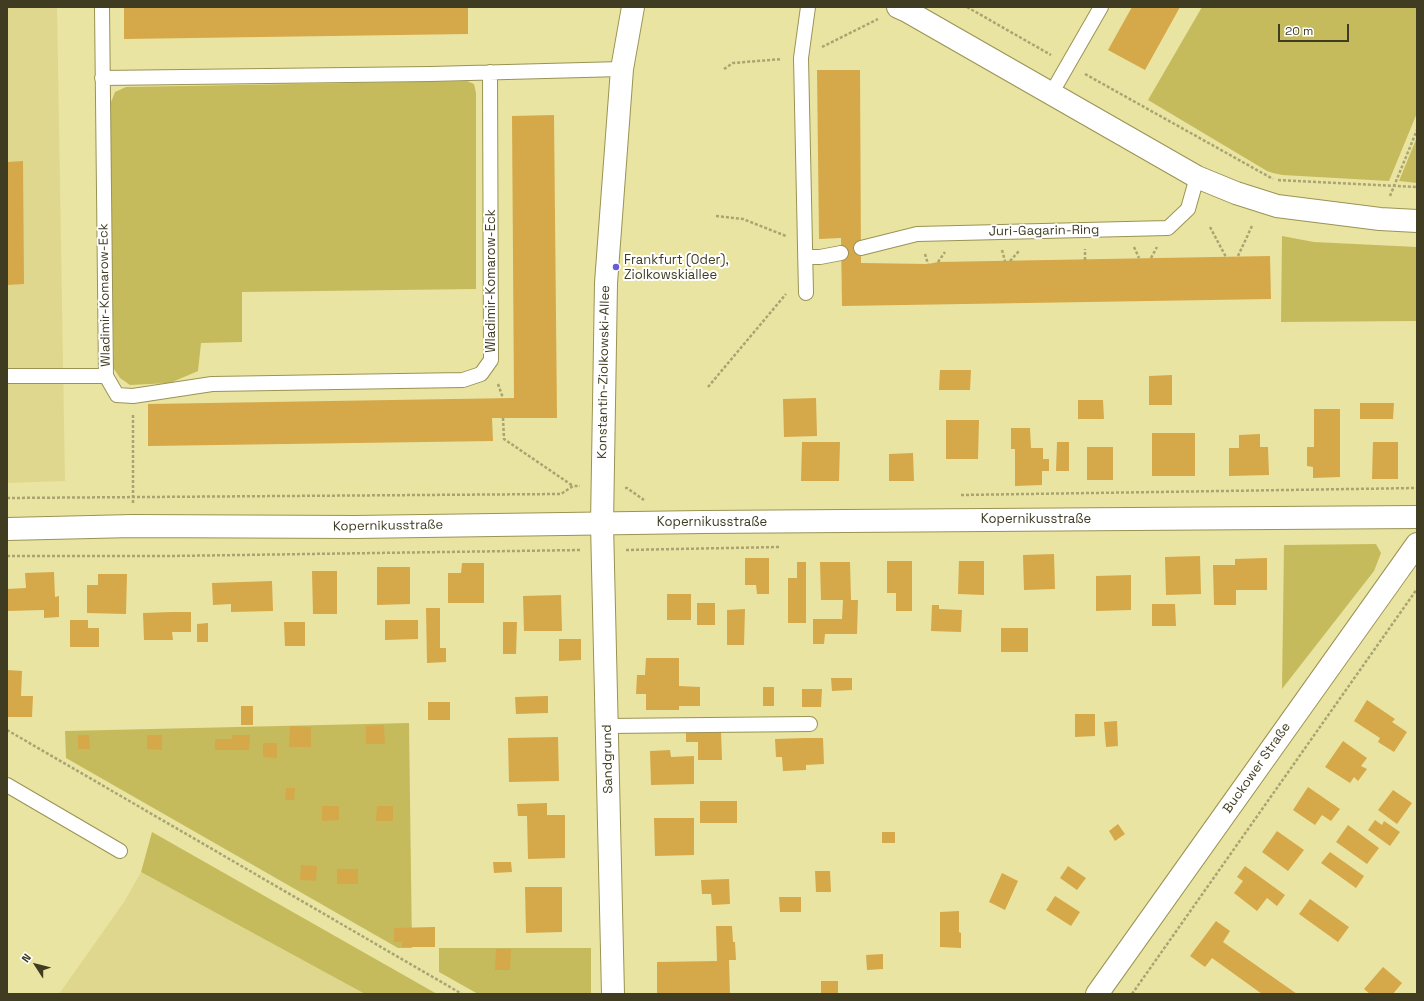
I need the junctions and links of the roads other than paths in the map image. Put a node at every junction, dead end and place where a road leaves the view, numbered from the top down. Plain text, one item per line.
1 (102, 7) edge
2 (633, 7) edge
3 (808, 7) edge
4 (1101, 7) edge
5 (905, 8) edge
6 (622, 69) junction
7 (490, 72) junction
8 (102, 78) junction
9 (1052, 94) junction
10 (1197, 177) junction
11 (1417, 222) edge
12 (861, 248) dead end
13 (805, 250) junction
14 (841, 253) dead end
15 (806, 293) dead end
16 (7, 376) edge
17 (106, 376) junction
18 (1417, 517) edge
19 (602, 524) junction
20 (7, 529) edge
21 (1417, 544) edge
22 (810, 724) dead end
23 (607, 726) junction
24 (7, 785) edge
25 (120, 851) dead end
26 (612, 994) edge
27 (1097, 994) edge

1 - 8 lane, Wladimir-Komarow-Eck
2 - 6 street, Konstantin-Ziolkowski-Allee
3 - 13 lane
4 - 9 lane
5 - 9 street
6 - 7 lane
6 - 19 street, Konstantin-Ziolkowski-Allee
7 - 8 lane
7 - 17 lane, Wladimir-Komarow-Eck
8 - 17 lane, Wladimir-Komarow-Eck
9 - 10 street
10 - 11 street
10 - 12 lane, Juri-Gagarin-Ring
13 - 14 lane
13 - 15 lane
16 - 17 lane
18 - 19 street, Kopernikusstraße
19 - 20 street, Kopernikusstraße
19 - 23 street, Sandgrund
21 - 27 street, Buckower Straße
22 - 23 lane
23 - 26 street, Sandgrund
24 - 25 lane

